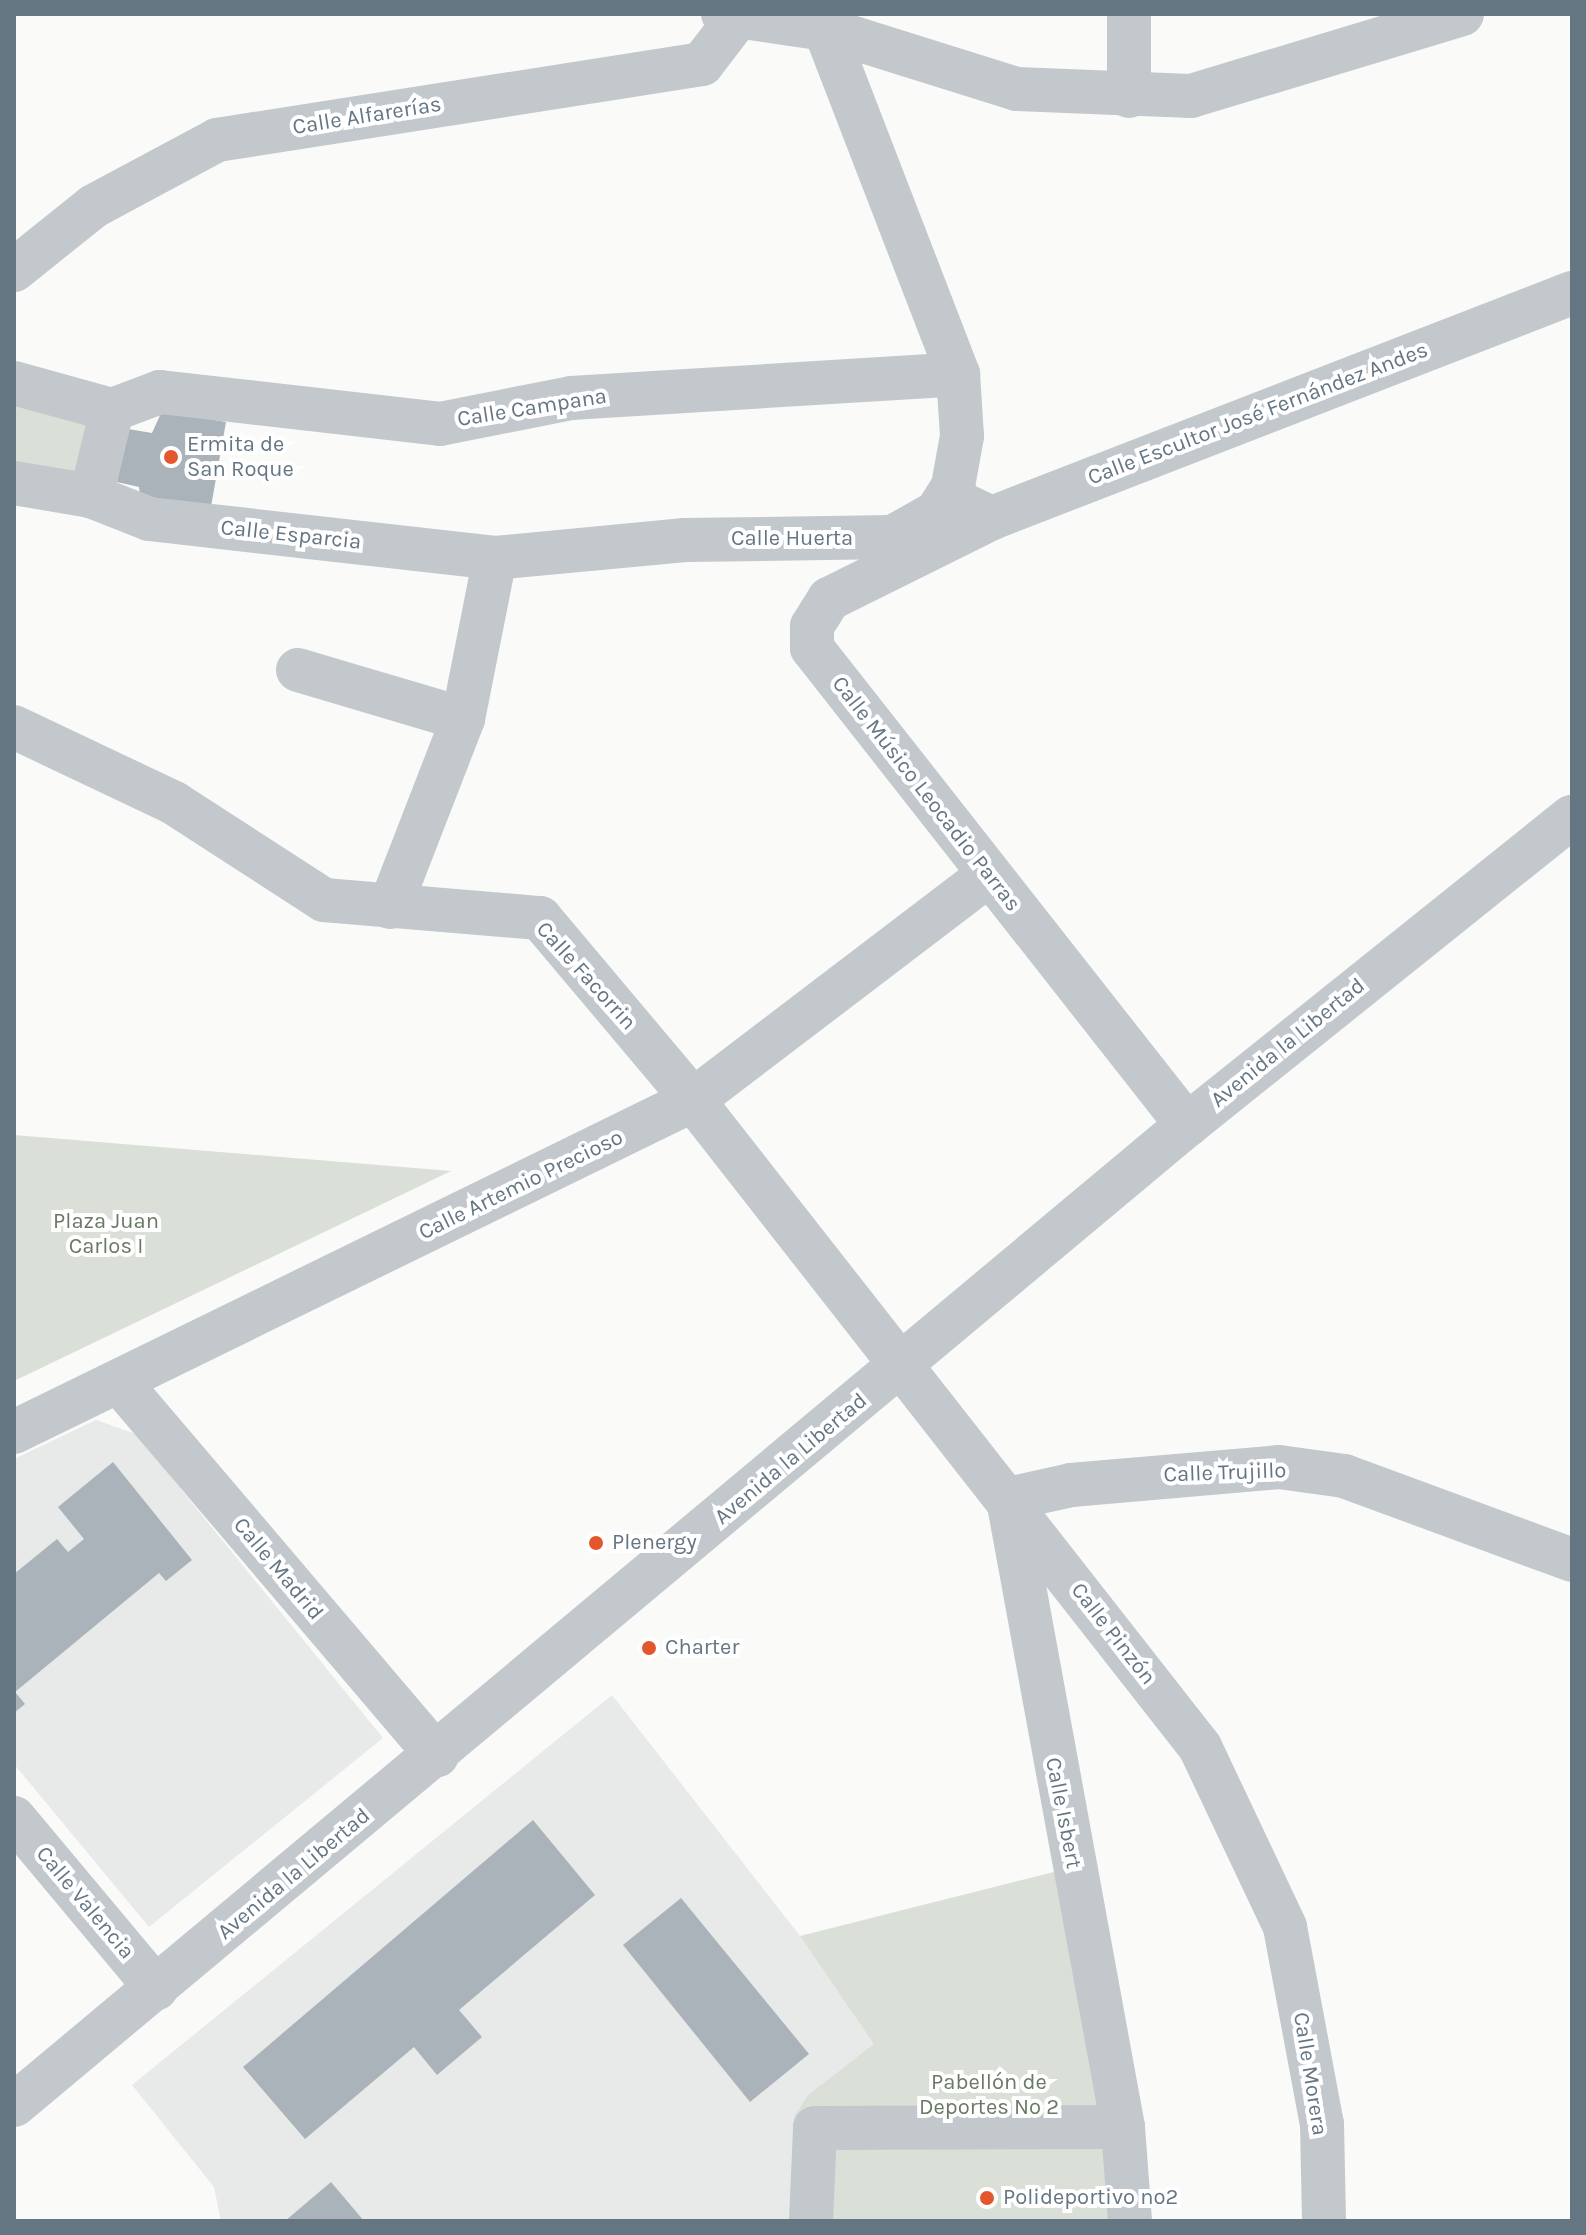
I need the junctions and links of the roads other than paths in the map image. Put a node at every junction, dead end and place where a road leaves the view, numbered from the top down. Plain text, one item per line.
1 (1129, 14) edge
2 (1462, 14) edge
3 (729, 18) edge
4 (825, 29) junction
5 (1129, 96) junction
6 (14, 270) edge
7 (1572, 293) edge
8 (958, 374) junction
9 (14, 383) edge
10 (112, 410) junction
11 (14, 483) edge
12 (91, 496) junction
13 (946, 497) junction
14 (992, 518) junction
15 (495, 558) junction
16 (298, 670) dead end
17 (463, 719) junction
18 (14, 727) edge
19 (1572, 817) edge
20 (988, 875) junction
21 (390, 907) junction
22 (693, 1100) junction
23 (1187, 1125) junction
24 (903, 1364) junction
25 (120, 1383) junction
26 (14, 1432) edge
27 (1008, 1499) junction
28 (1572, 1560) edge
29 (437, 1755) junction
30 (14, 1818) edge
31 (1285, 1927) joint
32 (156, 1988) junction
33 (14, 2105) edge
34 (1123, 2127) junction
35 (811, 2221) edge
36 (1130, 2221) edge
37 (1324, 2221) edge

1 - 5 street
2 - 5 street
3 - 4 street
3 - 6 street, Calle Alfarerías
4 - 5 street
4 - 8 street
7 - 14 street, Calle Escultor José Fernández Andes
8 - 10 street, Calle Campana
8 - 13 street
9 - 10 street
10 - 12 street
11 - 12 street, Calle Esparcia
12 - 15 street, Calle Esparcia
13 - 14 street
13 - 15 street, Calle Huerta
14 - 20 street, Calle Músico Leocadio Parras
15 - 17 street
16 - 17 street
17 - 21 street
18 - 21 street, Calle Facorrin
19 - 23 street, Avenida la Libertad
20 - 22 street, Calle Artemio Precioso
20 - 23 street, Calle Músico Leocadio Parras
21 - 22 street, Calle Facorrin
22 - 24 street, Calle Facorrin
22 - 25 street, Calle Artemio Precioso
23 - 24 street, Avenida la Libertad
24 - 27 street, Calle Pinzón
24 - 29 street, Avenida la Libertad
25 - 26 street, Calle Artemio Precioso
25 - 29 street, Calle Madrid
27 - 28 street, Calle Trujillo
27 - 31 street, Calle Pinzón
27 - 34 street, Calle Isbert
29 - 32 street, Avenida la Libertad
30 - 32 street, Calle Valencia
31 - 37 street, Calle Morera
32 - 33 street, Avenida la Libertad
34 - 35 street
34 - 36 street, Calle Isbert

